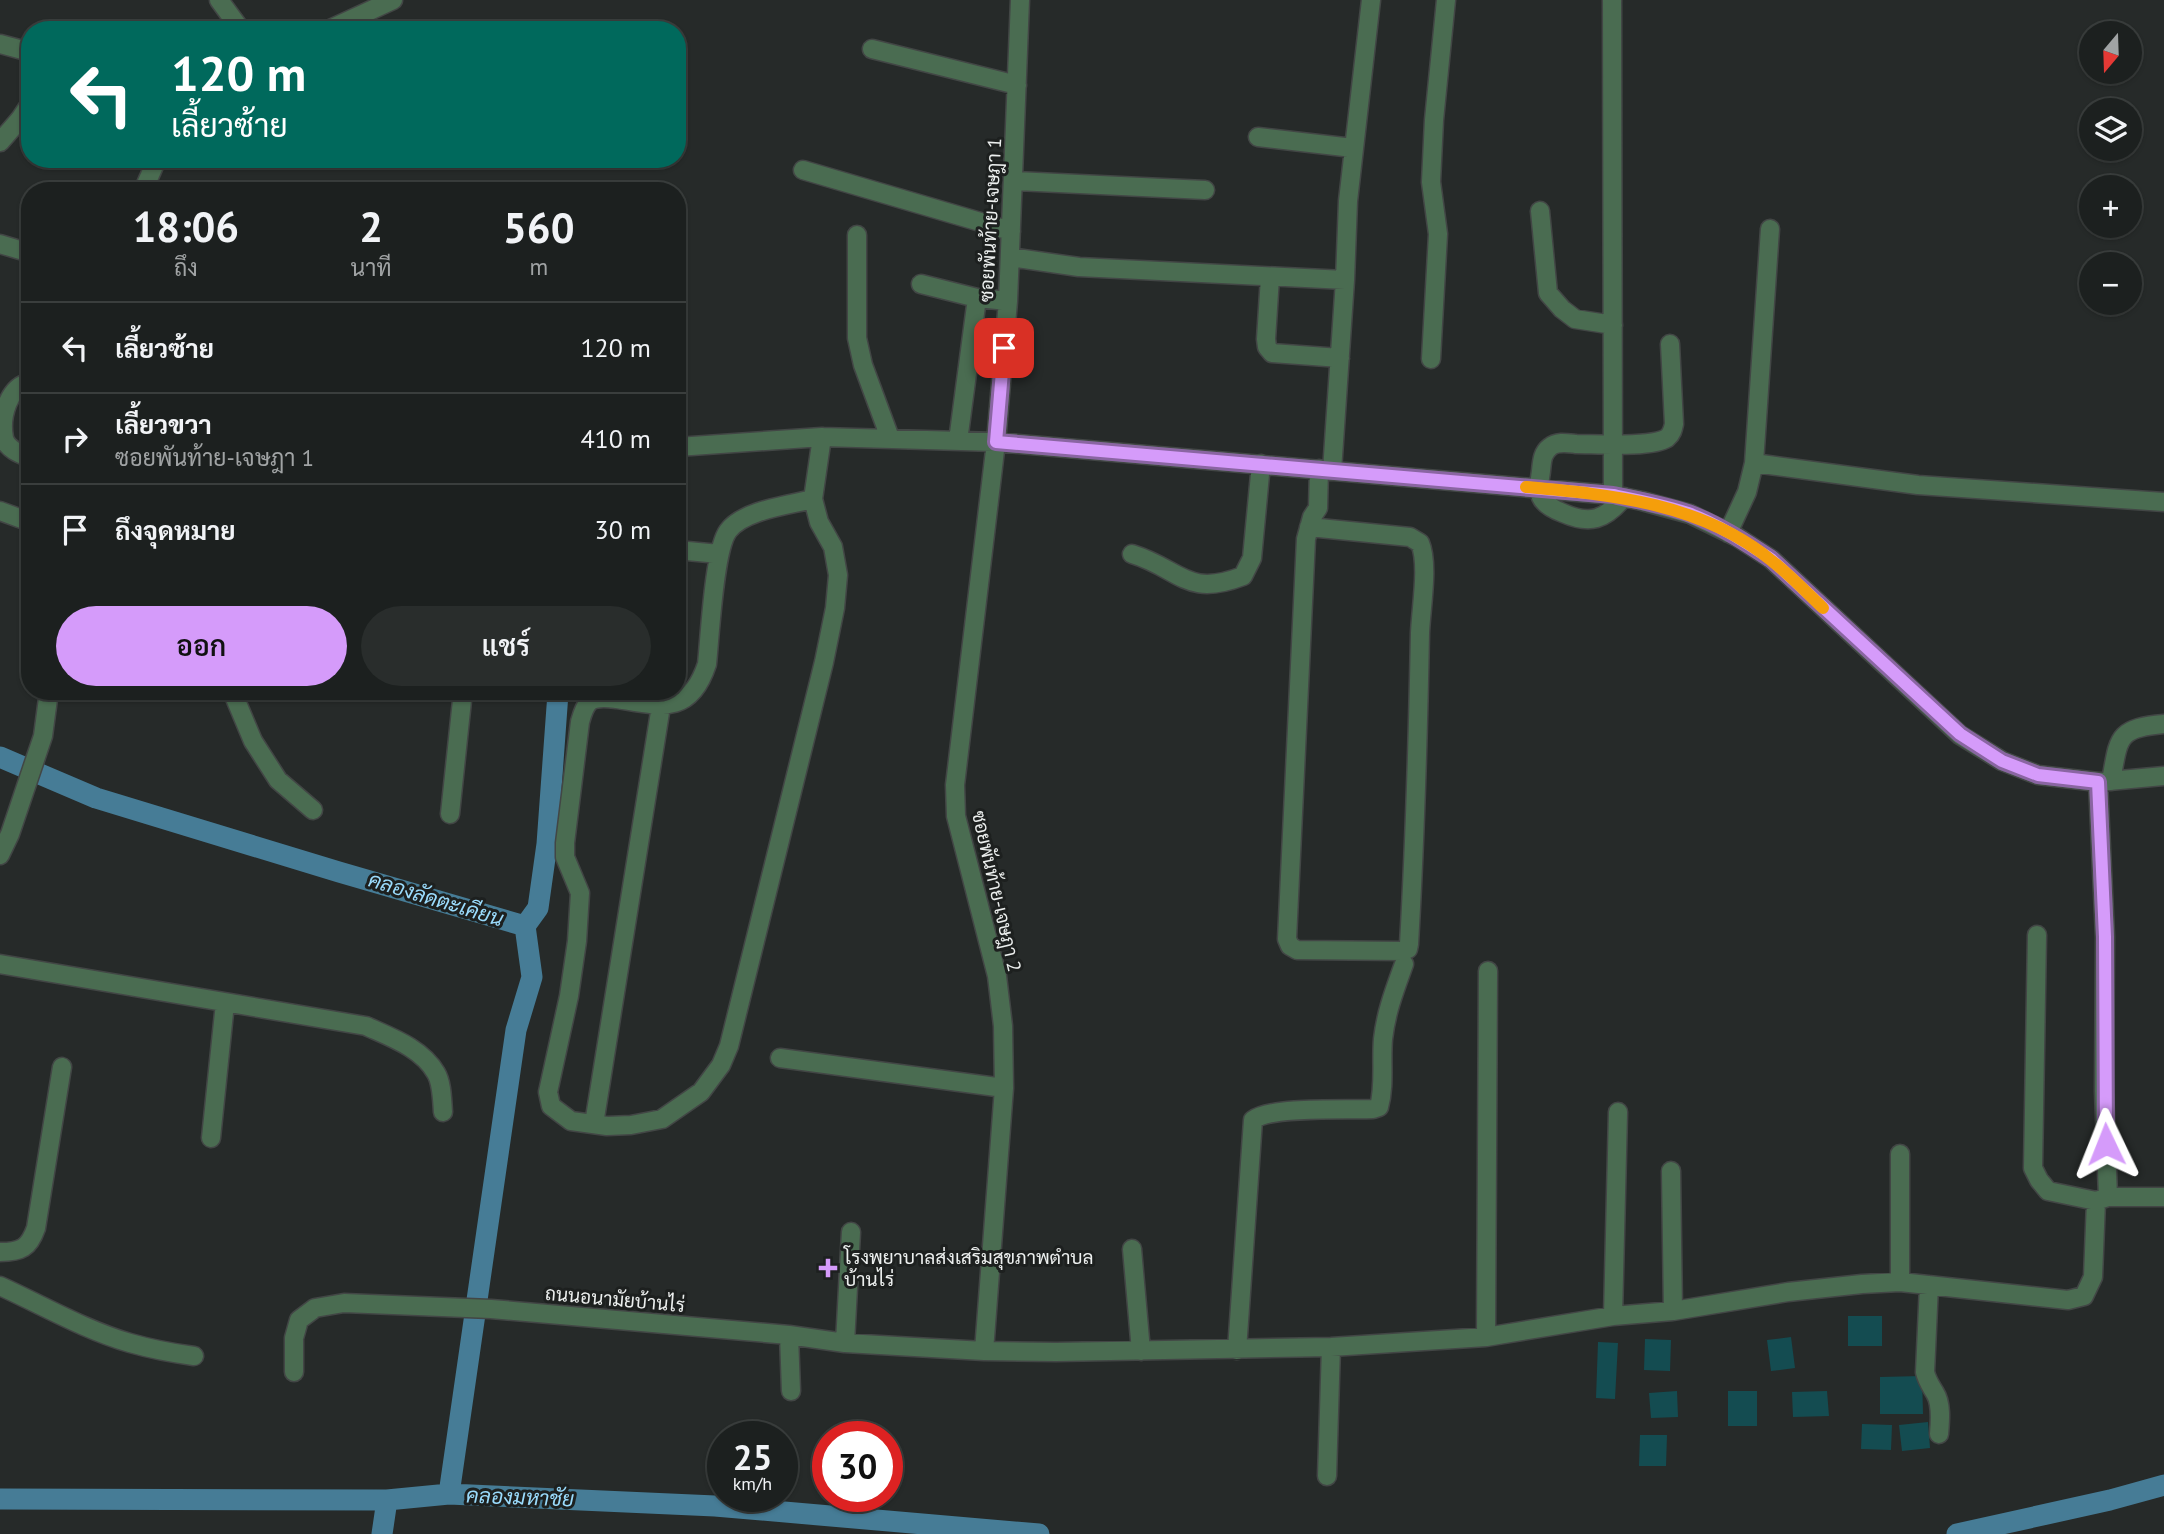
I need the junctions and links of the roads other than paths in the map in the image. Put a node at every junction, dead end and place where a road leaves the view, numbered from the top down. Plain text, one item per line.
1 (219, 0) edge
2 (393, 0) edge
3 (1020, 0) edge
4 (1371, 0) edge
5 (1446, 0) edge
6 (1612, 0) edge
7 (234, 21) edge
8 (348, 21) edge
9 (0, 44) edge
10 (872, 49) dead end
11 (21, 50) edge
12 (1017, 85) junction
13 (21, 118) edge
14 (1258, 137) dead end
15 (0, 142) edge
16 (1353, 148) junction
17 (803, 170) dead end
18 (1014, 181) junction
19 (1205, 190) dead end
20 (1540, 211) dead end
21 (1770, 229) dead end
22 (1012, 232) junction
23 (857, 235) dead end
24 (0, 244) edge
25 (21, 250) edge
26 (1010, 257) junction
27 (1270, 277) junction
28 (1345, 280) junction
29 (920, 284) dead end
30 (977, 298) junction
31 (1007, 301) junction
32 (1613, 325) junction
33 (1670, 344) dead end
34 (1340, 358) junction
35 (1431, 359) dead end
36 (21, 385) edge
37 (4, 401) edge
38 (1, 425) edge
39 (822, 437) junction
40 (890, 438) junction
41 (958, 441) junction
42 (996, 442) junction
43 (1613, 445) junction
44 (686, 446) edge
45 (21, 455) edge
46 (1754, 463) junction
47 (1261, 464) junction
48 (1325, 470) junction
49 (1538, 489) junction
50 (1618, 496) junction
51 (813, 499) junction
52 (2164, 502) edge
53 (0, 511) edge
54 (21, 519) edge
55 (1309, 527) junction
56 (1728, 533) junction
57 (686, 551) edge
58 (719, 554) junction
59 (1132, 554) dead end
60 (686, 697) edge
61 (49, 700) edge
62 (236, 700) edge
63 (463, 700) edge
64 (592, 700) edge
65 (620, 700) edge
66 (683, 700) edge
67 (661, 706) junction
68 (2164, 724) edge
69 (2164, 776) edge
70 (2104, 782) junction
71 (313, 810) dead end
72 (450, 814) dead end
73 (0, 855) edge
74 (2037, 935) dead end
75 (0, 964) edge
76 (1404, 964) dead end
77 (1488, 971) dead end
78 (225, 1003) junction
79 (780, 1058) dead end
80 (62, 1067) dead end
81 (1004, 1088) junction
82 (443, 1112) dead end
83 (1618, 1112) dead end
84 (594, 1124) junction
85 (211, 1138) dead end
86 (1900, 1154) dead end
87 (1671, 1171) dead end
88 (2164, 1197) edge
89 (2102, 1199) junction
90 (851, 1232) dead end
91 (1132, 1249) dead end
92 (0, 1252) edge
93 (1900, 1282) junction
94 (1929, 1285) junction
95 (0, 1286) edge
96 (1673, 1311) junction
97 (1613, 1316) junction
98 (789, 1335) junction
99 (1486, 1337) junction
100 (845, 1343) junction
101 (1331, 1347) junction
102 (1237, 1350) junction
103 (984, 1351) junction
104 (1141, 1351) junction
105 (194, 1356) dead end
106 (294, 1372) dead end
107 (791, 1391) dead end
108 (1939, 1434) dead end
109 (1327, 1476) dead end

1 - 7 street
2 - 8 street
3 - 12 street, ซอยพันท้าย-เจษฎา 1
4 - 16 street
5 - 35 street
6 - 32 street
9 - 11 street
10 - 12 street
12 - 18 street, ซอยพันท้าย-เจษฎา 1
13 - 15 street
14 - 16 street
16 - 28 street
17 - 22 street
18 - 19 street
18 - 22 street, ซอยพันท้าย-เจษฎา 1
20 - 32 street
21 - 46 street
22 - 26 street, ซอยพันท้าย-เจษฎา 1
23 - 40 street
24 - 25 street
26 - 27 street
26 - 31 street, ซอยพันท้าย-เจษฎา 1
27 - 28 street
27 - 34 street
28 - 34 street
29 - 30 street
30 - 31 street
30 - 41 street
31 - 42 street, ซอยพันท้าย-เจษฎา 1
32 - 43 street
33 - 43 street
34 - 48 street
36 - 37 street
37 - 38 street
38 - 45 street
39 - 40 street
39 - 44 street
39 - 51 street
40 - 41 street
41 - 42 street
42 - 47 street
42 - 81 street, ซอยพันท้าย-เจษฎา 2
43 - 49 street
43 - 50 street
46 - 52 street
46 - 56 street
47 - 48 street
47 - 59 street
48 - 49 street
48 - 55 street
49 - 50 street
49 - 50 street
50 - 56 street
51 - 58 street
51 - 84 street
53 - 54 street
55 - 55 street
56 - 70 street
57 - 58 street
58 - 60 street
61 - 73 street
62 - 71 street
63 - 72 street
64 - 84 street
65 - 67 street
66 - 67 street
67 - 84 street
68 - 70 street
69 - 70 street
70 - 89 street
74 - 89 street
75 - 78 street
76 - 102 street
77 - 99 street
78 - 82 street
78 - 85 street
79 - 81 street
80 - 92 street
81 - 103 street, ซอยพันท้าย-เจษฎา 2
83 - 97 street
86 - 93 street
87 - 96 street
88 - 89 street
89 - 94 street, ถนนอนามัยบ้านไร่
90 - 100 street
91 - 104 street
93 - 94 street, ถนนอนามัยบ้านไร่
93 - 96 street, ถนนอนามัยบ้านไร่
94 - 108 street
95 - 105 street
96 - 97 street, ถนนอนามัยบ้านไร่
97 - 99 street, ถนนอนามัยบ้านไร่
98 - 100 street, ถนนอนามัยบ้านไร่
98 - 106 street, ถนนอนามัยบ้านไร่
98 - 107 street
99 - 101 street, ถนนอนามัยบ้านไร่
100 - 103 street, ถนนอนามัยบ้านไร่
101 - 102 street, ถนนอนามัยบ้านไร่
101 - 109 street
102 - 104 street, ถนนอนามัยบ้านไร่
103 - 104 street, ถนนอนามัยบ้านไร่

